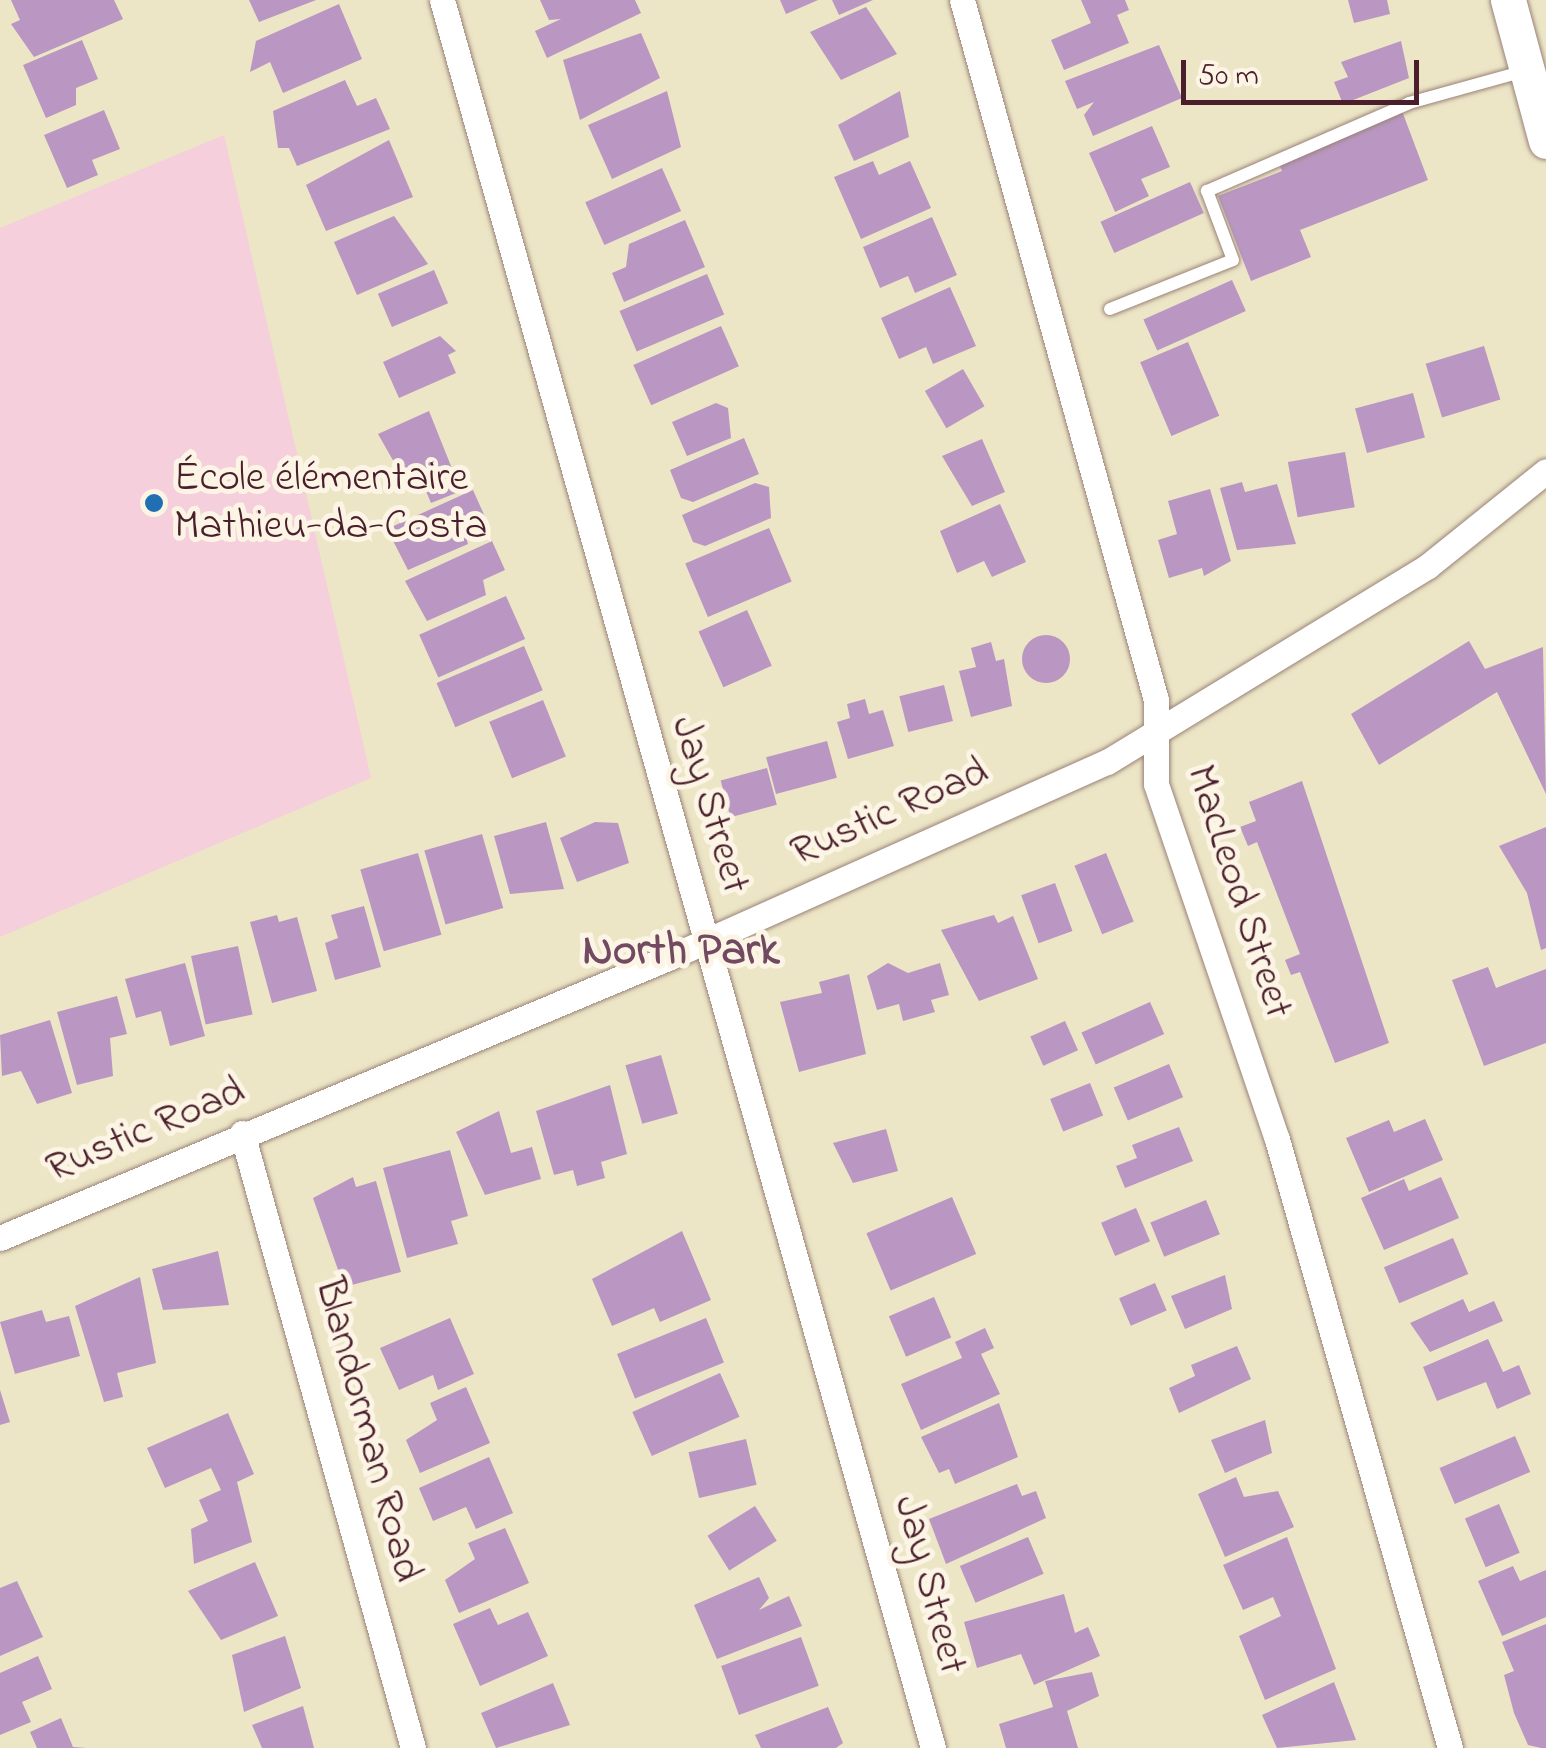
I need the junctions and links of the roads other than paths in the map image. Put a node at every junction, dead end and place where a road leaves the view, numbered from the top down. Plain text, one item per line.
1 (442, 0) edge
2 (962, 0) edge
3 (1508, 0) edge
4 (1527, 70) junction
5 (1546, 141) edge
6 (1110, 309) dead end
7 (1546, 471) edge
8 (1150, 740) junction
9 (708, 938) junction
10 (242, 1133) junction
11 (0, 1238) edge
12 (414, 1748) edge
13 (932, 1748) edge
14 (1450, 1748) edge

1 - 9 street, Jay Street
2 - 8 street, MacLeod Street
3 - 4 main road
4 - 5 main road
4 - 6 lane
7 - 8 street, Rustic Road
8 - 9 street, Rustic Road
8 - 14 street, MacLeod Street
9 - 10 street, Rustic Road
9 - 13 street, Jay Street
10 - 11 street, Rustic Road
10 - 12 street, Blandorman Road

